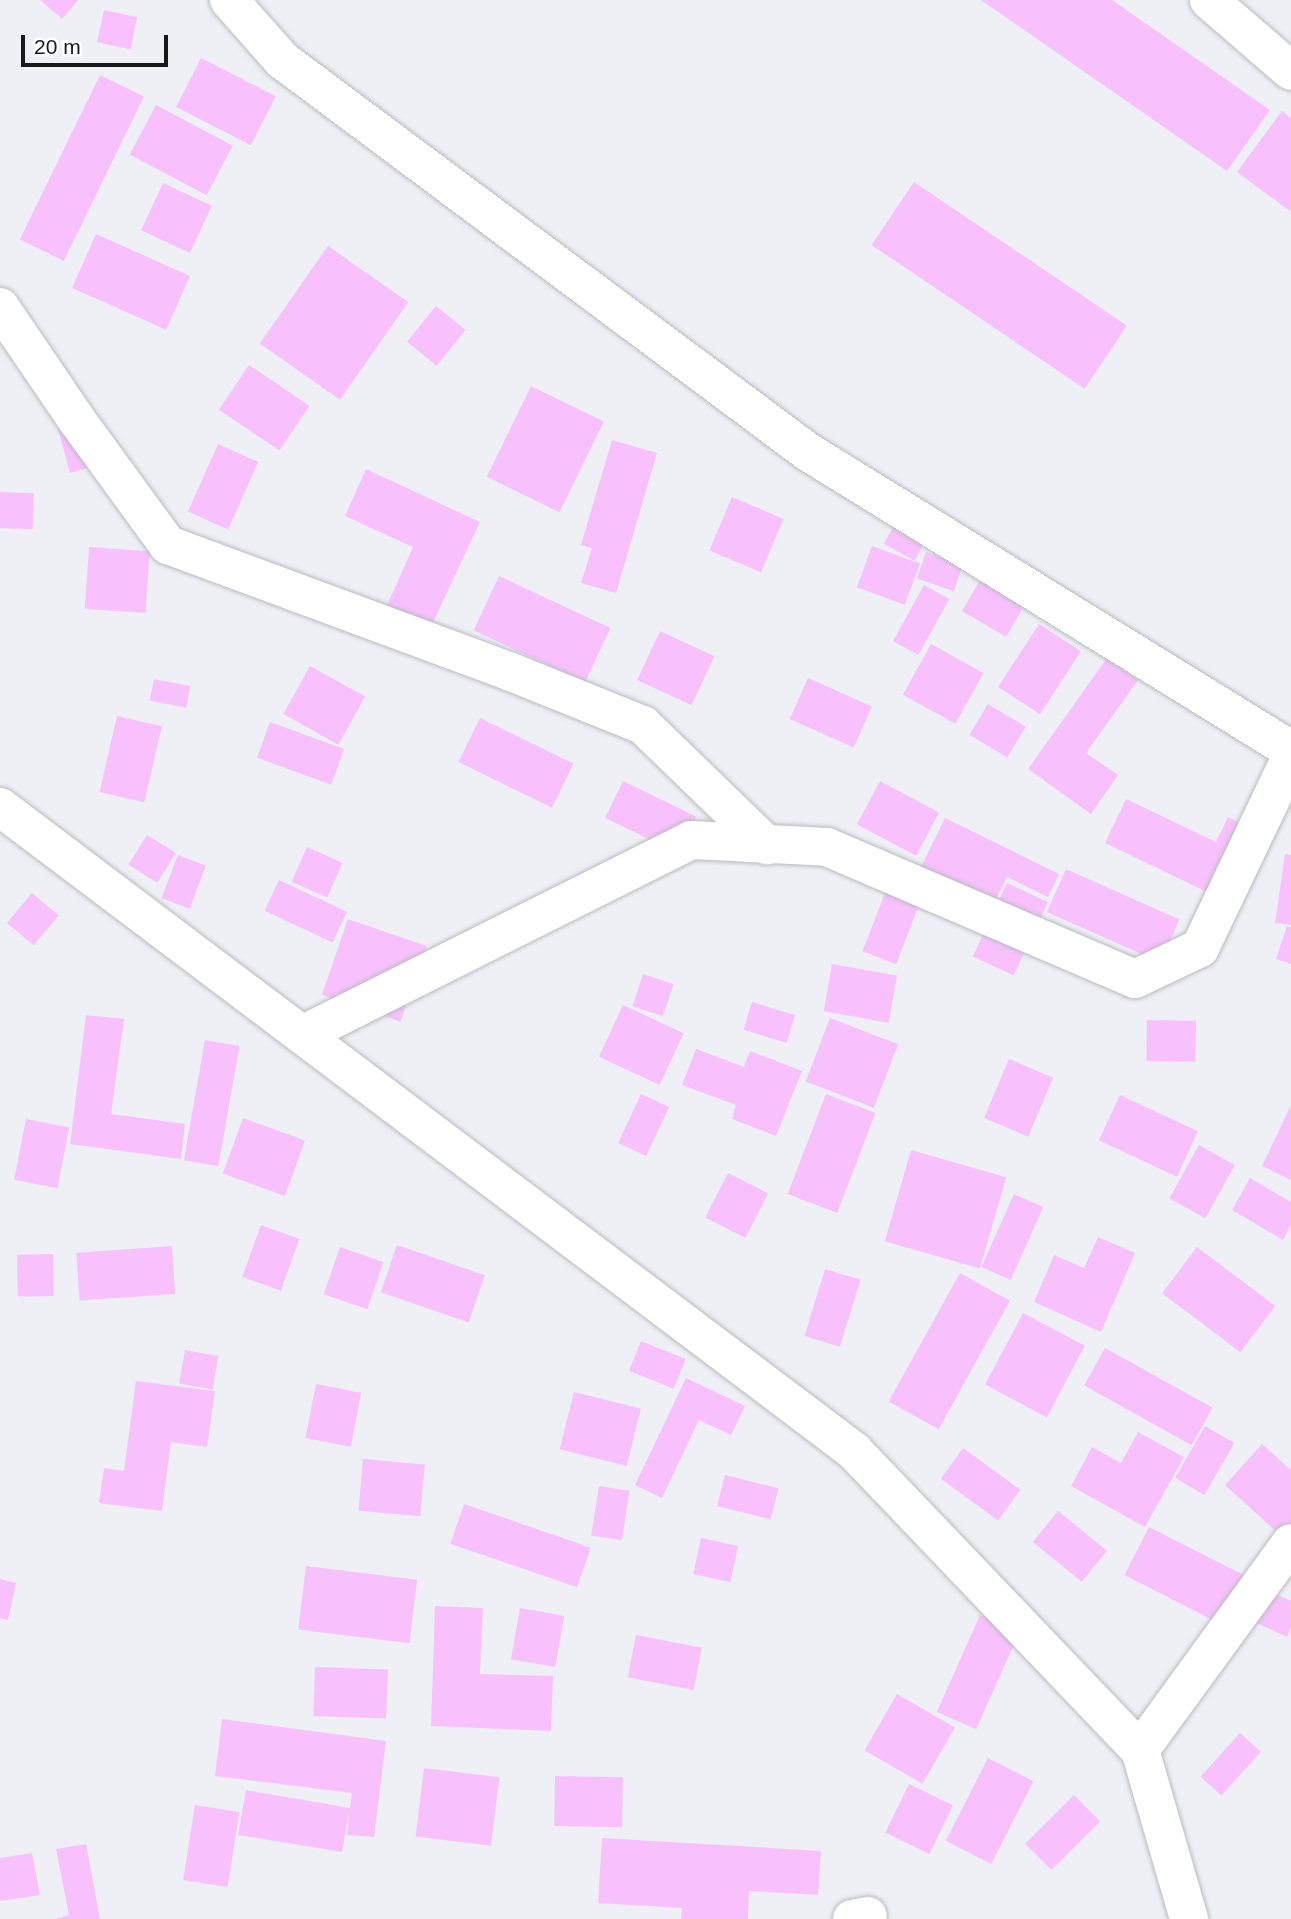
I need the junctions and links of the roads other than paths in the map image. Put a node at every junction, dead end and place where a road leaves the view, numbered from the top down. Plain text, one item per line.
1 (229, 0) edge
2 (1209, 0) edge
3 (1291, 71) edge
4 (0, 307) edge
5 (1291, 750) edge
6 (1291, 757) edge
7 (0, 807) edge
8 (767, 845) junction
9 (302, 1035) junction
10 (1291, 1543) edge
11 (1140, 1750) junction
12 (1189, 1919) edge

1 - 5 street
2 - 3 street
4 - 8 street
6 - 8 street
7 - 9 street
8 - 9 street
9 - 11 street
10 - 11 street
11 - 12 street

